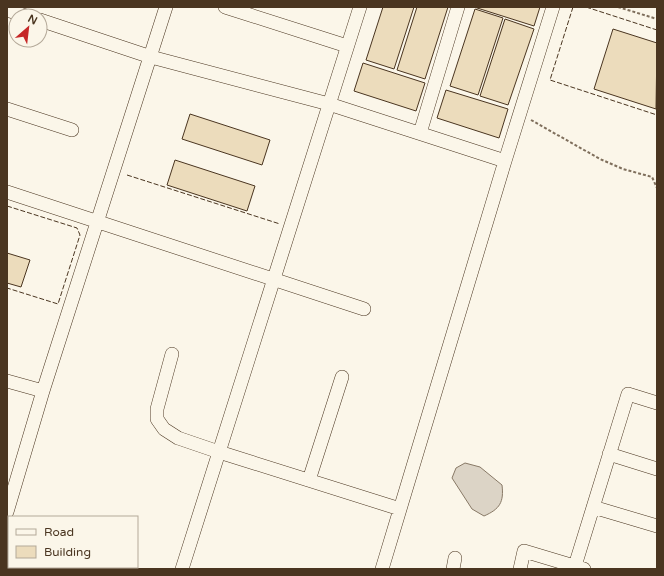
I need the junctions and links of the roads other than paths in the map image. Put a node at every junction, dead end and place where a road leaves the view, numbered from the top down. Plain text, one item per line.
1 (166, 7) edge
2 (225, 7) edge
3 (360, 7) edge
4 (458, 7) edge
5 (554, 7) edge
6 (48, 23) edge
7 (347, 46) junction
8 (151, 57) junction
9 (329, 104) junction
10 (7, 109) edge
11 (72, 130) dead end
12 (420, 133) junction
13 (505, 160) junction
14 (7, 192) edge
15 (97, 222) junction
16 (274, 280) junction
17 (364, 309) dead end
18 (172, 354) dead end
19 (342, 377) dead end
20 (7, 381) edge
21 (43, 391) junction
22 (657, 403) edge
23 (219, 452) junction
24 (610, 454) junction
25 (657, 469) edge
26 (309, 480) junction
27 (593, 507) junction
28 (400, 509) junction
29 (7, 512) edge
30 (657, 526) edge
31 (578, 568) edge
32 (182, 569) edge
33 (382, 569) edge
34 (520, 569) edge

1 - 8 street
2 - 7 street
3 - 7 street
4 - 12 street
5 - 13 street
6 - 8 street
7 - 9 street
8 - 9 street
8 - 15 street
9 - 12 street
9 - 16 street
10 - 11 street
12 - 13 street
13 - 28 street
14 - 15 street
15 - 16 street
15 - 21 street
16 - 17 street
16 - 23 street
18 - 23 street
19 - 26 street
20 - 21 street
21 - 29 street
22 - 24 street
23 - 26 street
23 - 32 street
24 - 25 street
24 - 27 street
26 - 28 street
27 - 30 street
27 - 31 street
28 - 33 street
31 - 34 street

